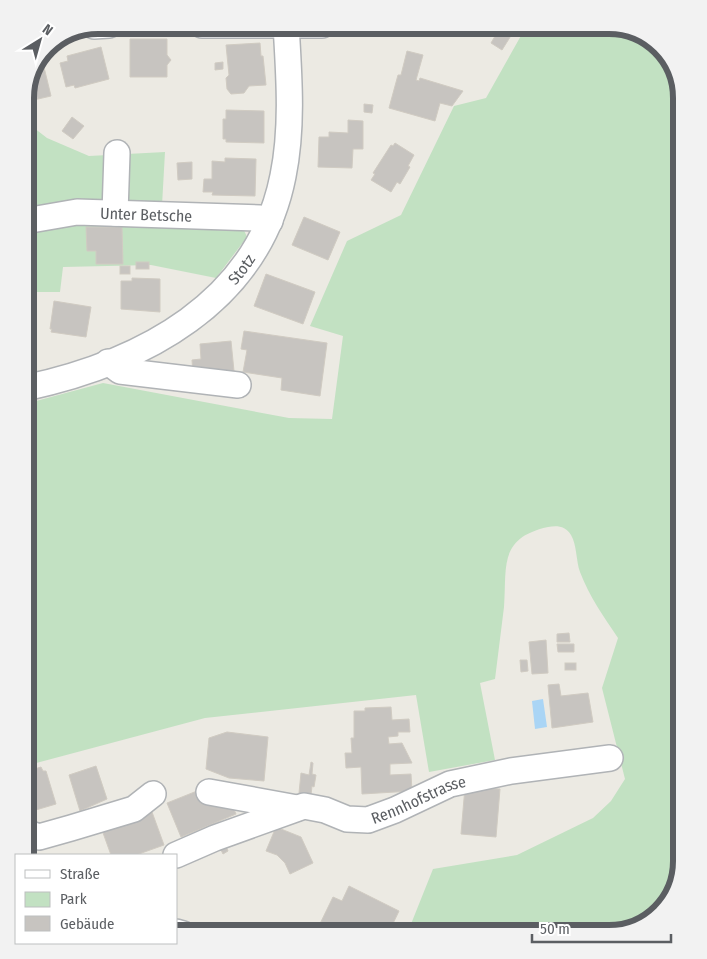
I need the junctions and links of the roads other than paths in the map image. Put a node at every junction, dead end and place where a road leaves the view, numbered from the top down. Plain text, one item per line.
1 (286, 34) edge
2 (117, 154) dead end
3 (115, 213) junction
4 (34, 219) edge
5 (270, 221) junction
6 (108, 362) junction
7 (34, 386) edge
8 (238, 386) dead end
9 (610, 758) dead end
10 (209, 792) dead end
11 (153, 794) dead end
12 (298, 808) junction
13 (34, 835) edge
14 (178, 854) edge

1 - 5 street, Stotz
2 - 3 street
3 - 4 street, Unter Betsche
3 - 5 street, Unter Betsche
5 - 6 street, Stotz
6 - 7 street, Stotz
6 - 8 street
9 - 12 street, Rennhofstrasse
10 - 12 street
11 - 13 street
12 - 14 street, Rennhofstrasse

